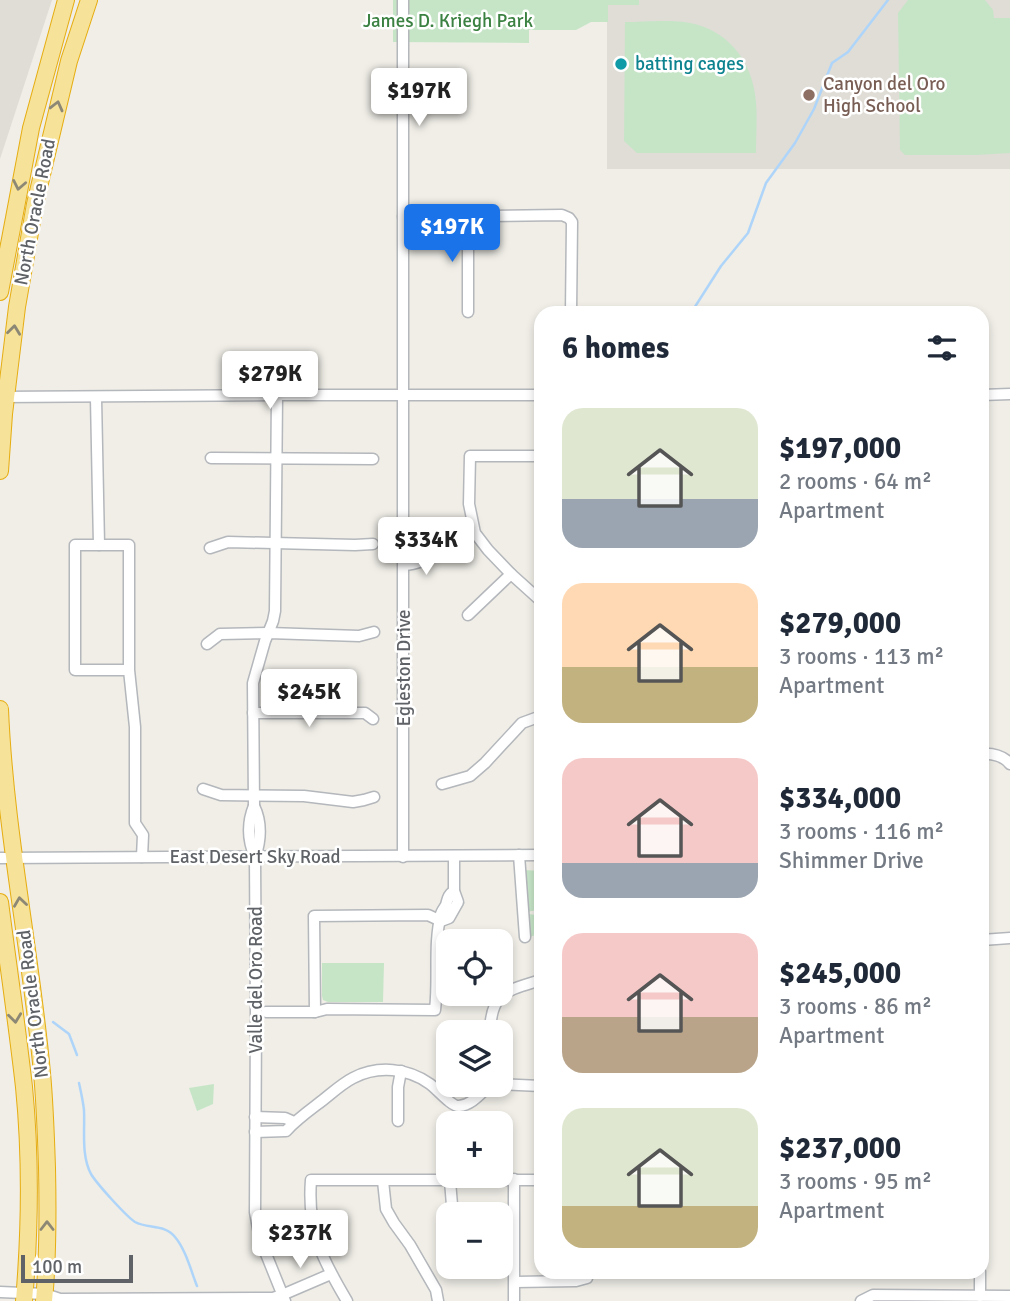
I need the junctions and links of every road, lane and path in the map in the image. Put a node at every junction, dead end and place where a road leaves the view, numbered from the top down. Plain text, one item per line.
1 (66, 0) edge
2 (89, 0) edge
3 (403, 0) edge
4 (403, 217) junction
5 (468, 217) junction
6 (0, 292) edge
7 (571, 306) edge
8 (468, 312) dead end
9 (1010, 394) edge
10 (277, 395) junction
11 (404, 395) junction
12 (534, 395) edge
13 (989, 395) edge
14 (3, 397) edge
15 (96, 398) junction
16 (534, 456) edge
17 (211, 458) dead end
18 (276, 458) junction
19 (373, 459) dead end
20 (0, 471) edge
21 (475, 533) junction
22 (404, 536) junction
23 (424, 538) junction
24 (275, 542) junction
25 (373, 544) dead end
26 (99, 545) junction
27 (210, 548) dead end
28 (430, 554) junction
29 (404, 560) junction
30 (511, 575) junction
31 (534, 595) edge
32 (468, 615) dead end
33 (374, 632) dead end
34 (269, 633) junction
35 (206, 644) dead end
36 (129, 670) junction
37 (0, 709) edge
38 (253, 713) junction
39 (373, 719) dead end
40 (534, 719) edge
41 (989, 754) edge
42 (1009, 759) edge
43 (442, 784) dead end
44 (203, 789) dead end
45 (374, 797) dead end
46 (254, 801) junction
47 (514, 855) junction
48 (534, 855) edge
49 (7, 857) edge
50 (142, 857) junction
51 (255, 857) junction
52 (403, 857) junction
53 (454, 857) junction
54 (0, 902) edge
55 (440, 921) junction
56 (525, 937) dead end
57 (1010, 938) edge
58 (989, 940) edge
59 (534, 982) edge
60 (266, 1012) dead end
61 (314, 1012) junction
62 (490, 1020) edge
63 (401, 1071) junction
64 (513, 1085) edge
65 (534, 1086) edge
66 (436, 1088) edge
67 (445, 1097) edge
68 (476, 1097) edge
69 (255, 1117) junction
70 (398, 1121) dead end
71 (294, 1122) junction
72 (255, 1132) junction
73 (514, 1180) joint
74 (534, 1180) edge
75 (383, 1181) junction
76 (436, 1181) edge
77 (331, 1274) junction
78 (582, 1279) edge
79 (980, 1279) edge
80 (515, 1282) junction
81 (0, 1292) edge
82 (980, 1296) junction
83 (1010, 1296) edge
84 (24, 1297) edge
85 (284, 1298) edge
86 (51, 1299) edge
87 (346, 1301) edge
88 (438, 1301) edge
89 (514, 1301) edge
90 (862, 1301) edge

1 -> 6 highway, North Oracle Road
14 -> 2 highway, North Oracle Road
3 - 4 street, Egleston Drive
4 - 5 street
4 - 11 street, Egleston Drive
5 - 7 street
5 - 8 street
9 - 13 street
10 - 11 street
10 - 15 street
10 - 18 street, Valle del Oro Road
11 - 12 street
11 - 22 street, Egleston Drive
14 - 15 street
14 - 20 highway, North Oracle Road
15 - 26 street
16 - 21 street
17 - 18 street
18 - 19 street
18 - 24 street, Valle del Oro Road
21 - 23 street
21 - 28 street
21 - 30 street
22 - 23 street
22 - 29 street, Egleston Drive
23 - 28 street
24 - 25 street
24 - 27 street
24 - 34 street, Valle del Oro Road
26 - 36 street
26 - 36 street
28 - 29 street
29 - 52 street, Egleston Drive
30 - 31 street
30 - 32 street
33 - 34 street
34 - 35 street
34 - 38 street, Valle del Oro Road
36 - 50 street
37 - 49 highway, North Oracle Road
38 - 39 street
38 - 46 street, Valle del Oro Road
40 - 43 street
41 - 42 street
44 - 46 street
45 - 46 street
46 - 51 street, Valle del Oro Road
47 - 48 street, East Desert Sky Road
47 - 53 street, East Desert Sky Road
47 - 56 street
49 - 50 street, East Desert Sky Road
86 -> 49 highway, North Oracle Road
50 - 51 street, East Desert Sky Road
51 - 52 street, East Desert Sky Road
51 - 69 street, Valle del Oro Road
52 - 53 street, East Desert Sky Road
53 - 55 street
54 -> 84 highway, North Oracle Road
55 - 61 street
55 - 61 street
57 - 58 street
59 - 62 street
60 - 61 street
63 - 66 street
63 - 70 street
63 - 71 street
64 - 65 street
67 - 68 street
69 - 71 street
69 - 72 street, Valle del Oro Road
71 - 72 street
72 - 85 street, Valle del Oro Road
73 - 74 street
73 - 80 street
75 - 76 street
75 - 77 street
75 - 88 street
77 - 85 street
77 - 87 street
78 - 80 street
79 - 82 street
80 - 89 street
81 - 84 street
82 - 83 street
82 - 90 street
84 - 86 street
85 - 86 street

